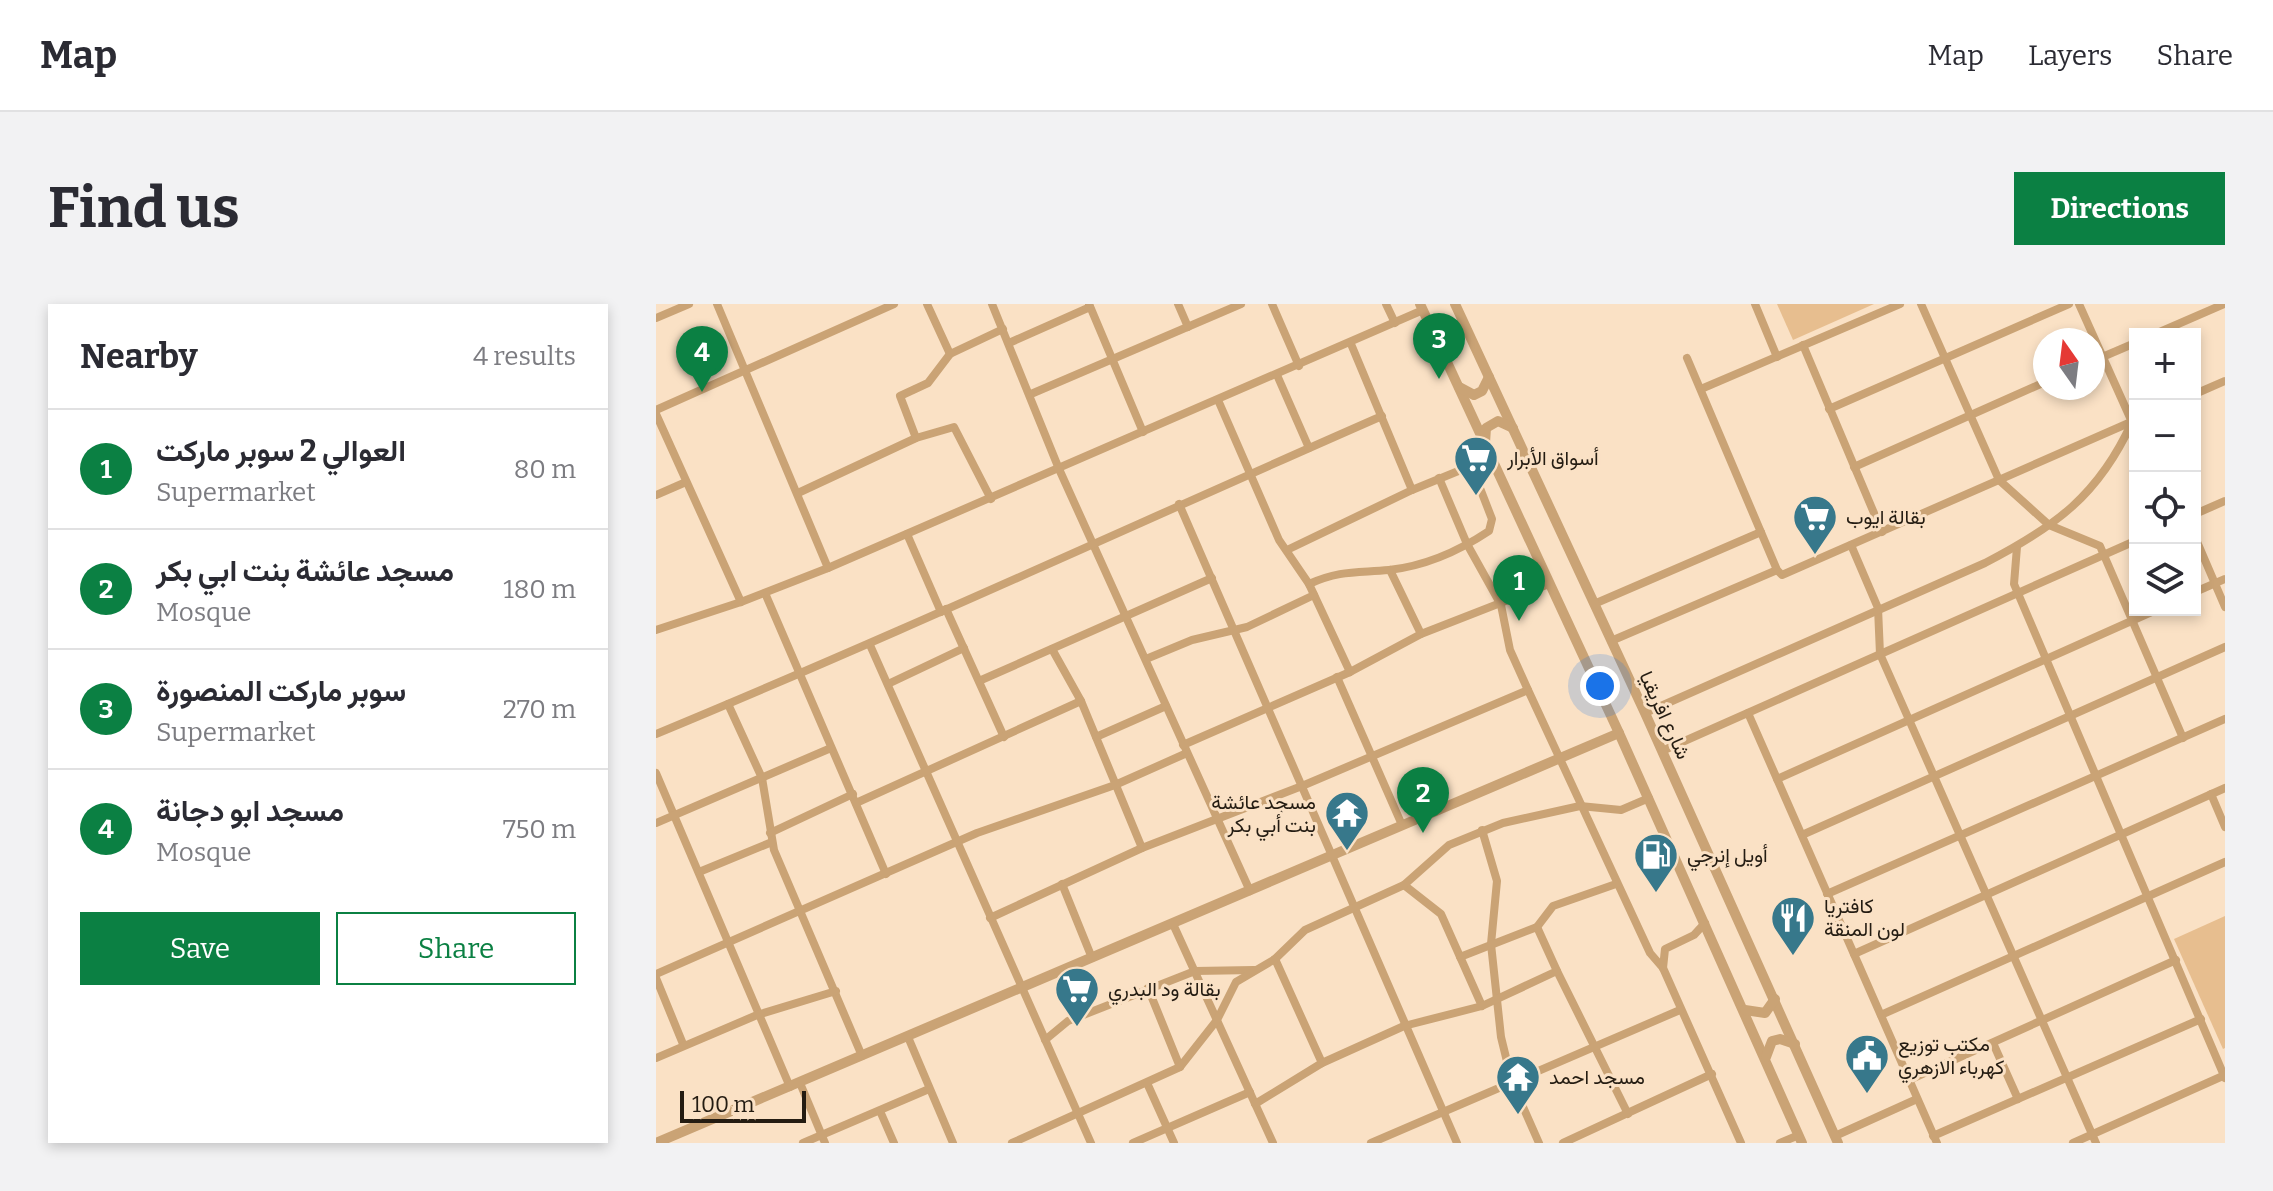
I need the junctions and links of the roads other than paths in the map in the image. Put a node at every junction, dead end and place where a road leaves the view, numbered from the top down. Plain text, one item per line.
1 (689, 304) edge
2 (717, 304) edge
3 (894, 304) edge
4 (927, 304) edge
5 (992, 304) edge
6 (1178, 304) edge
7 (1241, 304) edge
8 (1272, 304) edge
9 (1386, 304) edge
10 (1455, 304) edge
11 (1755, 304) edge
12 (1900, 304) edge
13 (1921, 304) edge
14 (2069, 304) edge
15 (2079, 304) edge
16 (2224, 304) edge
17 (1090, 305) edge
18 (1422, 307) edge
19 (656, 318) edge
20 (1395, 323) junction
21 (1188, 327) junction
22 (2089, 328) edge
23 (2169, 328) edge
24 (1003, 329) junction
25 (1009, 343) junction
26 (1351, 344) junction
27 (1803, 345) junction
28 (2129, 346) edge
29 (950, 354) junction
30 (2105, 356) edge
31 (1777, 357) junction
32 (1687, 358) dead end
33 (1945, 358) junction
34 (1114, 359) junction
35 (2105, 363) edge
36 (1299, 366) junction
37 (746, 369) junction
38 (1277, 375) junction
39 (1489, 377) junction
40 (2225, 381) edge
41 (1457, 386) junction
42 (2033, 387) edge
43 (1701, 389) junction
44 (2201, 391) edge
45 (1031, 394) junction
46 (1218, 400) junction
47 (1829, 409) junction
48 (656, 412) edge
49 (2129, 413) edge
50 (1970, 415) junction
51 (1382, 416) junction
52 (2129, 423) edge
53 (1513, 428) junction
54 (2129, 428) edge
55 (1143, 432) junction
56 (916, 438) junction
57 (1485, 444) junction
58 (1309, 448) junction
59 (1490, 458) junction
60 (1471, 465) junction
61 (1854, 467) junction
62 (1059, 469) junction
63 (1250, 474) junction
64 (1439, 478) junction
65 (1999, 480) junction
66 (686, 482) junction
67 (1412, 490) junction
68 (798, 493) junction
69 (656, 495) edge
70 (991, 499) junction
71 (2225, 501) edge
72 (1179, 504) junction
73 (2201, 511) edge
74 (2049, 525) junction
75 (1761, 532) junction
76 (1882, 532) junction
77 (907, 534) junction
78 (1094, 541) junction
79 (1467, 544) junction
80 (2129, 544) edge
81 (2198, 544) edge
82 (1851, 545) junction
83 (2017, 547) junction
84 (1287, 550) junction
85 (2102, 555) junction
86 (828, 568) junction
87 (1390, 570) junction
88 (1777, 570) junction
89 (1212, 578) junction
90 (2225, 579) edge
91 (1309, 584) junction
92 (1549, 584) junction
93 (2215, 584) junction
94 (2201, 590) edge
95 (2020, 592) junction
96 (765, 593) junction
97 (1314, 595) junction
98 (741, 602) junction
99 (1594, 604) junction
100 (1501, 605) junction
101 (2225, 607) edge
102 (1878, 608) junction
103 (943, 611) junction
104 (1126, 615) junction
105 (2142, 616) edge
106 (2131, 621) junction
107 (656, 630) edge
108 (1235, 630) junction
109 (1421, 634) junction
110 (1611, 641) junction
111 (870, 645) junction
112 (2225, 647) edge
113 (964, 648) junction
114 (1052, 649) junction
115 (1880, 654) junction
116 (2048, 658) junction
117 (1146, 659) junction
118 (800, 672) junction
119 (1350, 672) junction
120 (1337, 677) junction
121 (2157, 679) junction
122 (979, 681) junction
123 (888, 684) junction
124 (1528, 690) junction
125 (1081, 701) junction
126 (728, 704) junction
127 (1166, 706) junction
128 (1269, 707) junction
129 (1645, 713) junction
130 (1748, 713) junction
131 (2073, 716) junction
132 (2225, 719) edge
133 (1909, 720) junction
134 (1619, 733) junction
135 (656, 734) edge
136 (1004, 737) junction
137 (1096, 737) junction
138 (2183, 738) junction
139 (831, 748) junction
140 (1185, 749) junction
141 (1662, 751) junction
142 (1372, 756) junction
143 (1560, 758) junction
144 (928, 771) junction
145 (656, 773) edge
146 (2098, 775) junction
147 (1934, 776) junction
148 (762, 778) junction
149 (1777, 779) junction
150 (1115, 785) junction
151 (1302, 786) junction
152 (2225, 788) edge
153 (2211, 794) junction
154 (1649, 798) junction
155 (854, 799) junction
156 (1580, 806) junction
157 (675, 815) junction
158 (1217, 819) junction
159 (656, 823) edge
160 (1402, 825) junction
161 (2225, 827) edge
162 (1482, 830) junction
163 (2122, 833) junction
164 (1802, 835) junction
165 (1960, 836) junction
166 (771, 838) junction
167 (957, 843) junction
168 (1142, 848) junction
169 (1331, 856) junction
170 (2225, 862) edge
171 (699, 872) junction
172 (886, 874) junction
173 (1062, 884) junction
174 (1616, 884) junction
175 (1404, 885) junction
176 (1250, 891) junction
177 (1827, 894) junction
178 (1986, 894) junction
179 (2148, 895) junction
180 (1353, 907) junction
181 (800, 913) junction
182 (990, 918) junction
183 (1705, 923) junction
184 (1173, 924) junction
185 (1537, 927) junction
186 (729, 944) junction
187 (1491, 944) junction
188 (1854, 954) junction
189 (2013, 955) junction
190 (1460, 957) junction
191 (1092, 958) junction
192 (1275, 959) junction
193 (2176, 960) junction
194 (1663, 968) junction
195 (1255, 970) junction
196 (1195, 971) junction
197 (1557, 971) junction
198 (656, 976) edge
199 (1020, 988) junction
200 (1148, 988) junction
201 (836, 991) junction
202 (1775, 999) junction
203 (1495, 1000) junction
204 (1482, 1006) junction
205 (1680, 1010) junction
206 (1745, 1010) junction
207 (757, 1015) junction
208 (1881, 1015) junction
209 (2201, 1019) junction
210 (1217, 1020) junction
211 (2042, 1020) junction
212 (1404, 1026) junction
213 (908, 1037) junction
214 (1045, 1040) junction
215 (1993, 1043) junction
216 (683, 1044) junction
217 (1795, 1044) junction
218 (1596, 1045) junction
219 (862, 1056) junction
220 (656, 1058) edge
221 (1766, 1059) junction
222 (1322, 1063) junction
223 (1180, 1067) junction
224 (1712, 1074) junction
225 (2225, 1076) edge
226 (2067, 1078) junction
227 (1909, 1080) junction
228 (1512, 1082) junction
229 (1147, 1083) junction
230 (795, 1085) junction
231 (929, 1089) junction
232 (1250, 1092) junction
233 (1917, 1099) junction
234 (2018, 1099) junction
235 (1255, 1104) junction
236 (880, 1111) junction
237 (1442, 1112) junction
238 (1079, 1113) junction
239 (1628, 1114) junction
240 (1167, 1128) junction
241 (823, 1139) edge
242 (1800, 1139) edge
243 (1935, 1139) edge
244 (2094, 1139) edge
245 (1836, 1140) edge
246 (656, 1143) edge
247 (803, 1143) edge
248 (894, 1143) edge
249 (953, 1143) edge
250 (1012, 1143) edge
251 (1091, 1143) edge
252 (1133, 1143) edge
253 (1174, 1143) edge
254 (1273, 1143) edge
255 (1371, 1143) edge
256 (1457, 1143) edge
257 (1539, 1143) edge
258 (1563, 1143) edge
259 (1741, 1143) edge
260 (1780, 1143) edge
261 (2073, 1143) edge

1 - 19 street
2 - 37 street
3 - 37 street
4 - 29 street
5 - 24 street
6 - 21 street
7 - 21 street
8 - 36 street
9 - 20 street
10 - 39 street, شارع افريقيا
11 - 31 street
12 - 27 street
13 - 33 street
14 - 33 street
15 - 22 street
16 - 23 street
17 - 25 street
17 - 34 street
18 - 20 street
18 - 41 street
20 - 26 street
21 - 34 street
24 - 25 street
24 - 29 street
25 - 45 street
26 - 36 street
26 - 51 street
27 - 31 street
27 - 47 street
28 - 30 street
29 - 56 street
31 - 43 street
32 - 43 street
33 - 47 street
33 - 50 street
34 - 45 street
34 - 55 street
35 - 49 street
36 - 38 street
37 - 48 street
37 - 68 street
38 - 46 street
38 - 58 street
39 - 41 street
39 - 53 street, شارع افريقيا
40 - 44 street
41 - 57 street
42 - 50 street
43 - 75 street
45 - 62 street
46 - 55 street
46 - 63 street
47 - 61 street
48 - 66 street
50 - 61 street
50 - 65 street
51 - 58 street
51 - 67 street
52 - 65 street
53 - 57 street
53 - 99 street, شارع افريقيا
54 - 74 street
55 - 62 street
56 - 68 street
56 - 70 street
57 - 59 street
58 - 63 street
59 - 60 street
59 - 92 street
60 - 64 street
60 - 79 street
61 - 76 street
62 - 70 street
62 - 78 street
63 - 72 street
63 - 84 street
64 - 67 street
64 - 79 street
65 - 74 street
65 - 76 street
66 - 69 street
66 - 98 street
67 - 84 street
68 - 86 street
70 - 77 street
71 - 73 street
72 - 78 street
72 - 89 street
74 - 83 street
74 - 85 street
75 - 88 street
75 - 99 street
76 - 82 street
77 - 86 street
77 - 103 street
78 - 103 street
78 - 104 street
79 - 87 street
79 - 100 street
80 - 85 street
81 - 93 street
82 - 88 street
82 - 102 street
83 - 95 street
83 - 102 street
84 - 91 street
85 - 95 street
85 - 106 street
86 - 96 street
87 - 91 street
87 - 109 street
88 - 110 street
89 - 104 street
89 - 108 street
90 - 93 street
91 - 97 street
92 - 100 street
92 - 134 street
93 - 94 street
93 - 101 street
95 - 115 street
95 - 116 street
96 - 98 street
96 - 118 street
97 - 108 street
97 - 119 street
98 - 107 street
99 - 110 street, شارع افريقيا
100 - 109 street
100 - 124 street
102 - 115 street
102 - 129 street
103 - 111 street
103 - 113 street
104 - 114 street
104 - 117 street
105 - 106 street
106 - 116 street
106 - 121 street
108 - 117 street
108 - 128 street
109 - 119 street
110 - 129 street, شارع افريقيا
111 - 118 street
111 - 123 street
112 - 121 street
113 - 122 street
113 - 123 street
114 - 122 street
114 - 125 street
115 - 130 street
115 - 133 street
116 - 131 street
116 - 133 street
117 - 127 street
118 - 126 street
118 - 139 street
119 - 120 street
120 - 128 street
120 - 142 street
121 - 131 street
121 - 138 street
122 - 136 street
123 - 144 street
124 - 142 street
124 - 143 street
125 - 136 street
125 - 137 street
126 - 135 street
126 - 148 street
127 - 137 street
127 - 140 street
128 - 140 street
128 - 151 street
129 - 141 street, شارع افريقيا
130 - 141 street
130 - 149 street
131 - 146 street
131 - 147 street
132 - 138 street
133 - 147 street
133 - 149 street
134 - 143 street
134 - 154 street
136 - 144 street
137 - 150 street
138 - 146 street
139 - 148 street
139 - 155 street
140 - 150 street
140 - 158 street
141 - 202 street, شارع افريقيا
142 - 151 street
142 - 160 street
143 - 156 street
143 - 160 street
144 - 155 street
144 - 167 street
145 - 157 street
146 - 163 street
146 - 165 street
147 - 164 street
147 - 165 street
148 - 157 street
148 - 166 street
149 - 164 street
150 - 167 street
150 - 168 street
151 - 158 street
151 - 169 street
152 - 153 street
153 - 161 street
153 - 163 street
154 - 156 street
154 - 183 street
155 - 166 street
155 - 172 street
156 - 162 street
156 - 174 street
157 - 159 street
157 - 171 street
158 - 168 street
158 - 176 street
160 - 169 street
162 - 175 street
162 - 187 street
163 - 178 street
163 - 179 street
164 - 177 street
165 - 177 street
165 - 178 street
166 - 171 street
166 - 181 street
167 - 172 street
167 - 182 street
168 - 173 street
169 - 176 street
169 - 180 street
170 - 179 street
171 - 186 street
172 - 181 street
173 - 182 street
173 - 191 street
174 - 185 street
174 - 194 street
175 - 180 street
175 - 190 street
176 - 184 street
177 - 188 street
178 - 188 street
178 - 189 street
179 - 189 street
179 - 193 street
180 - 192 street
180 - 212 street
181 - 186 street
181 - 201 street
182 - 199 street
183 - 194 street
183 - 206 street
184 - 191 street
184 - 196 street
185 - 187 street
185 - 197 street
186 - 198 street
186 - 207 street
187 - 190 street
187 - 203 street
188 - 208 street
189 - 208 street
189 - 211 street
190 - 204 street
191 - 199 street
192 - 195 street
192 - 222 street
193 - 209 street
193 - 211 street
194 - 205 street
195 - 196 street
195 - 210 street
196 - 200 street
196 - 210 street
197 - 203 street
197 - 218 street
198 - 216 street
199 - 213 street
199 - 214 street
200 - 214 street
200 - 223 street
201 - 207 street
201 - 219 street
202 - 206 street
202 - 217 street, شارع افريقيا
203 - 204 street
203 - 228 street
204 - 212 street
205 - 218 street
205 - 224 street
206 - 221 street
207 - 216 street
207 - 230 street
208 - 227 street
209 - 225 street
209 - 226 street
210 - 223 street
210 - 232 street
211 - 215 street
211 - 226 street
212 - 222 street
212 - 237 street
213 - 219 street
213 - 231 street
214 - 238 street
215 - 227 street
215 - 234 street
216 - 220 street
217 - 221 street
217 - 245 street, شارع افريقيا
218 - 228 street
218 - 239 street
219 - 230 street
221 - 242 street
222 - 235 street
223 - 229 street
224 - 239 street
224 - 259 street
225 - 244 street
226 - 234 street
226 - 244 street
227 - 233 street
228 - 237 street
228 - 257 street
229 - 238 street
229 - 240 street
230 - 241 street
230 - 246 street
231 - 236 street
231 - 249 street
232 - 235 street
232 - 240 street
233 - 243 street
233 - 245 street
234 - 243 street
235 - 254 street
236 - 241 street
236 - 248 street
237 - 255 street
237 - 256 street
238 - 250 street
238 - 251 street
239 - 258 street
240 - 252 street
240 - 253 street
241 - 247 street
242 - 260 street
244 - 261 street

